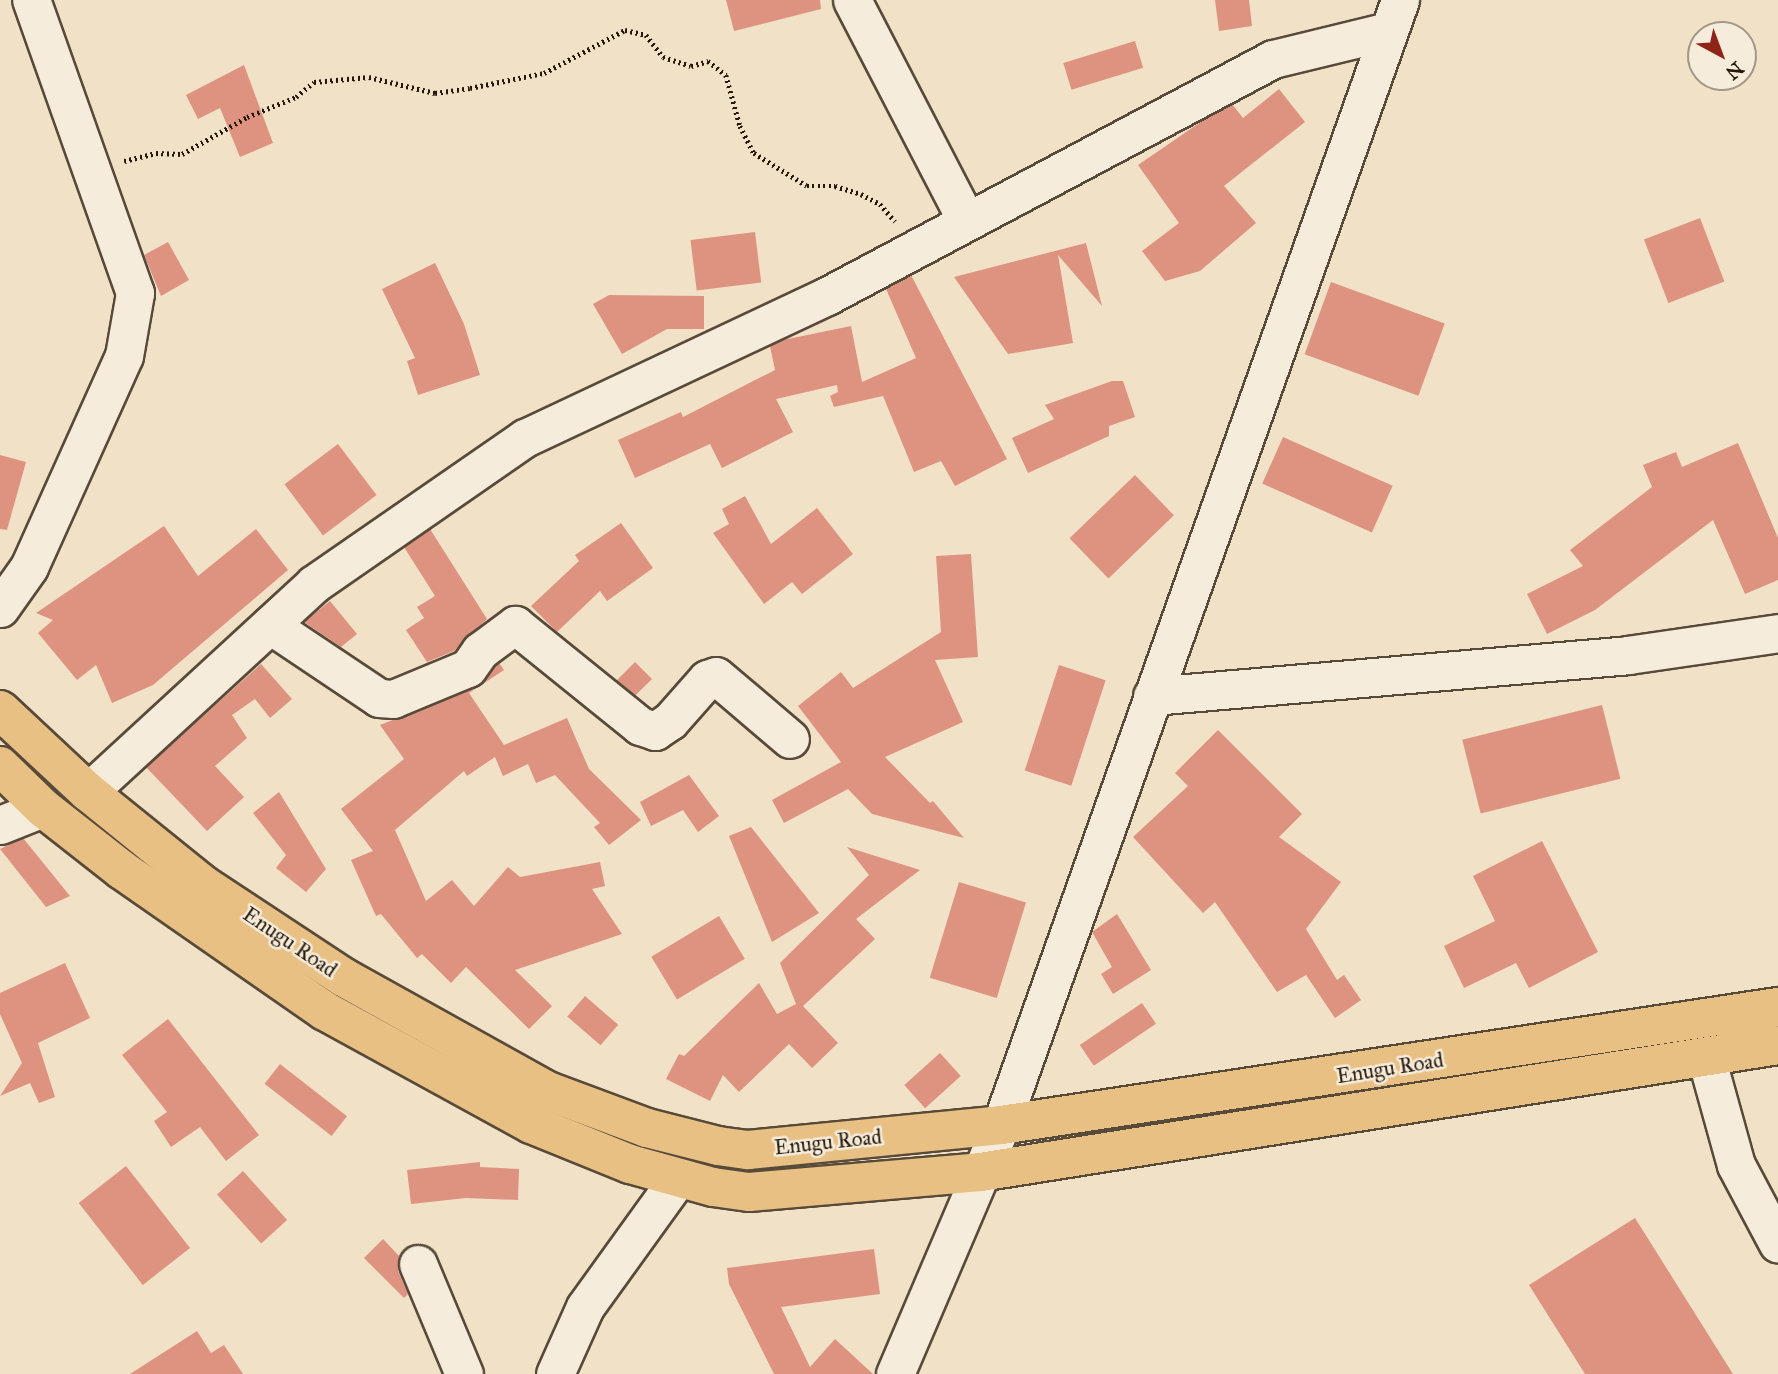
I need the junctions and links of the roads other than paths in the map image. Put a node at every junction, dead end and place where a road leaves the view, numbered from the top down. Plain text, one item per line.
1 (31, 0) edge
2 (852, 0) edge
3 (1394, 16) edge
4 (966, 220) junction
5 (0, 608) edge
6 (270, 625) junction
7 (1778, 634) edge
8 (1152, 696) junction
9 (0, 710) edge
10 (790, 740) dead end
11 (0, 765) edge
12 (88, 792) junction
13 (43, 808) junction
14 (0, 825) edge
15 (1778, 1007) edge
16 (1778, 1045) edge
17 (1706, 1057) junction
18 (1001, 1125) junction
19 (980, 1172) junction
20 (678, 1178) junction
21 (1778, 1244) edge
22 (418, 1264) dead end
23 (464, 1374) edge
24 (555, 1374) edge
25 (895, 1374) edge

1 - 5 street
2 - 4 street
3 - 4 street
3 - 8 street
4 - 6 street
6 - 10 street
6 - 12 street
7 - 8 street
8 - 18 street
9 - 12 main road, Enugu Road
11 - 13 main road
12 - 18 main road, Enugu Road
13 - 14 street
13 - 20 main road
15 - 18 main road, Enugu Road
16 - 17 main road
17 - 19 main road
17 - 21 street
18 - 19 street
19 - 20 main road
19 - 25 street
20 - 24 street
22 - 23 street

